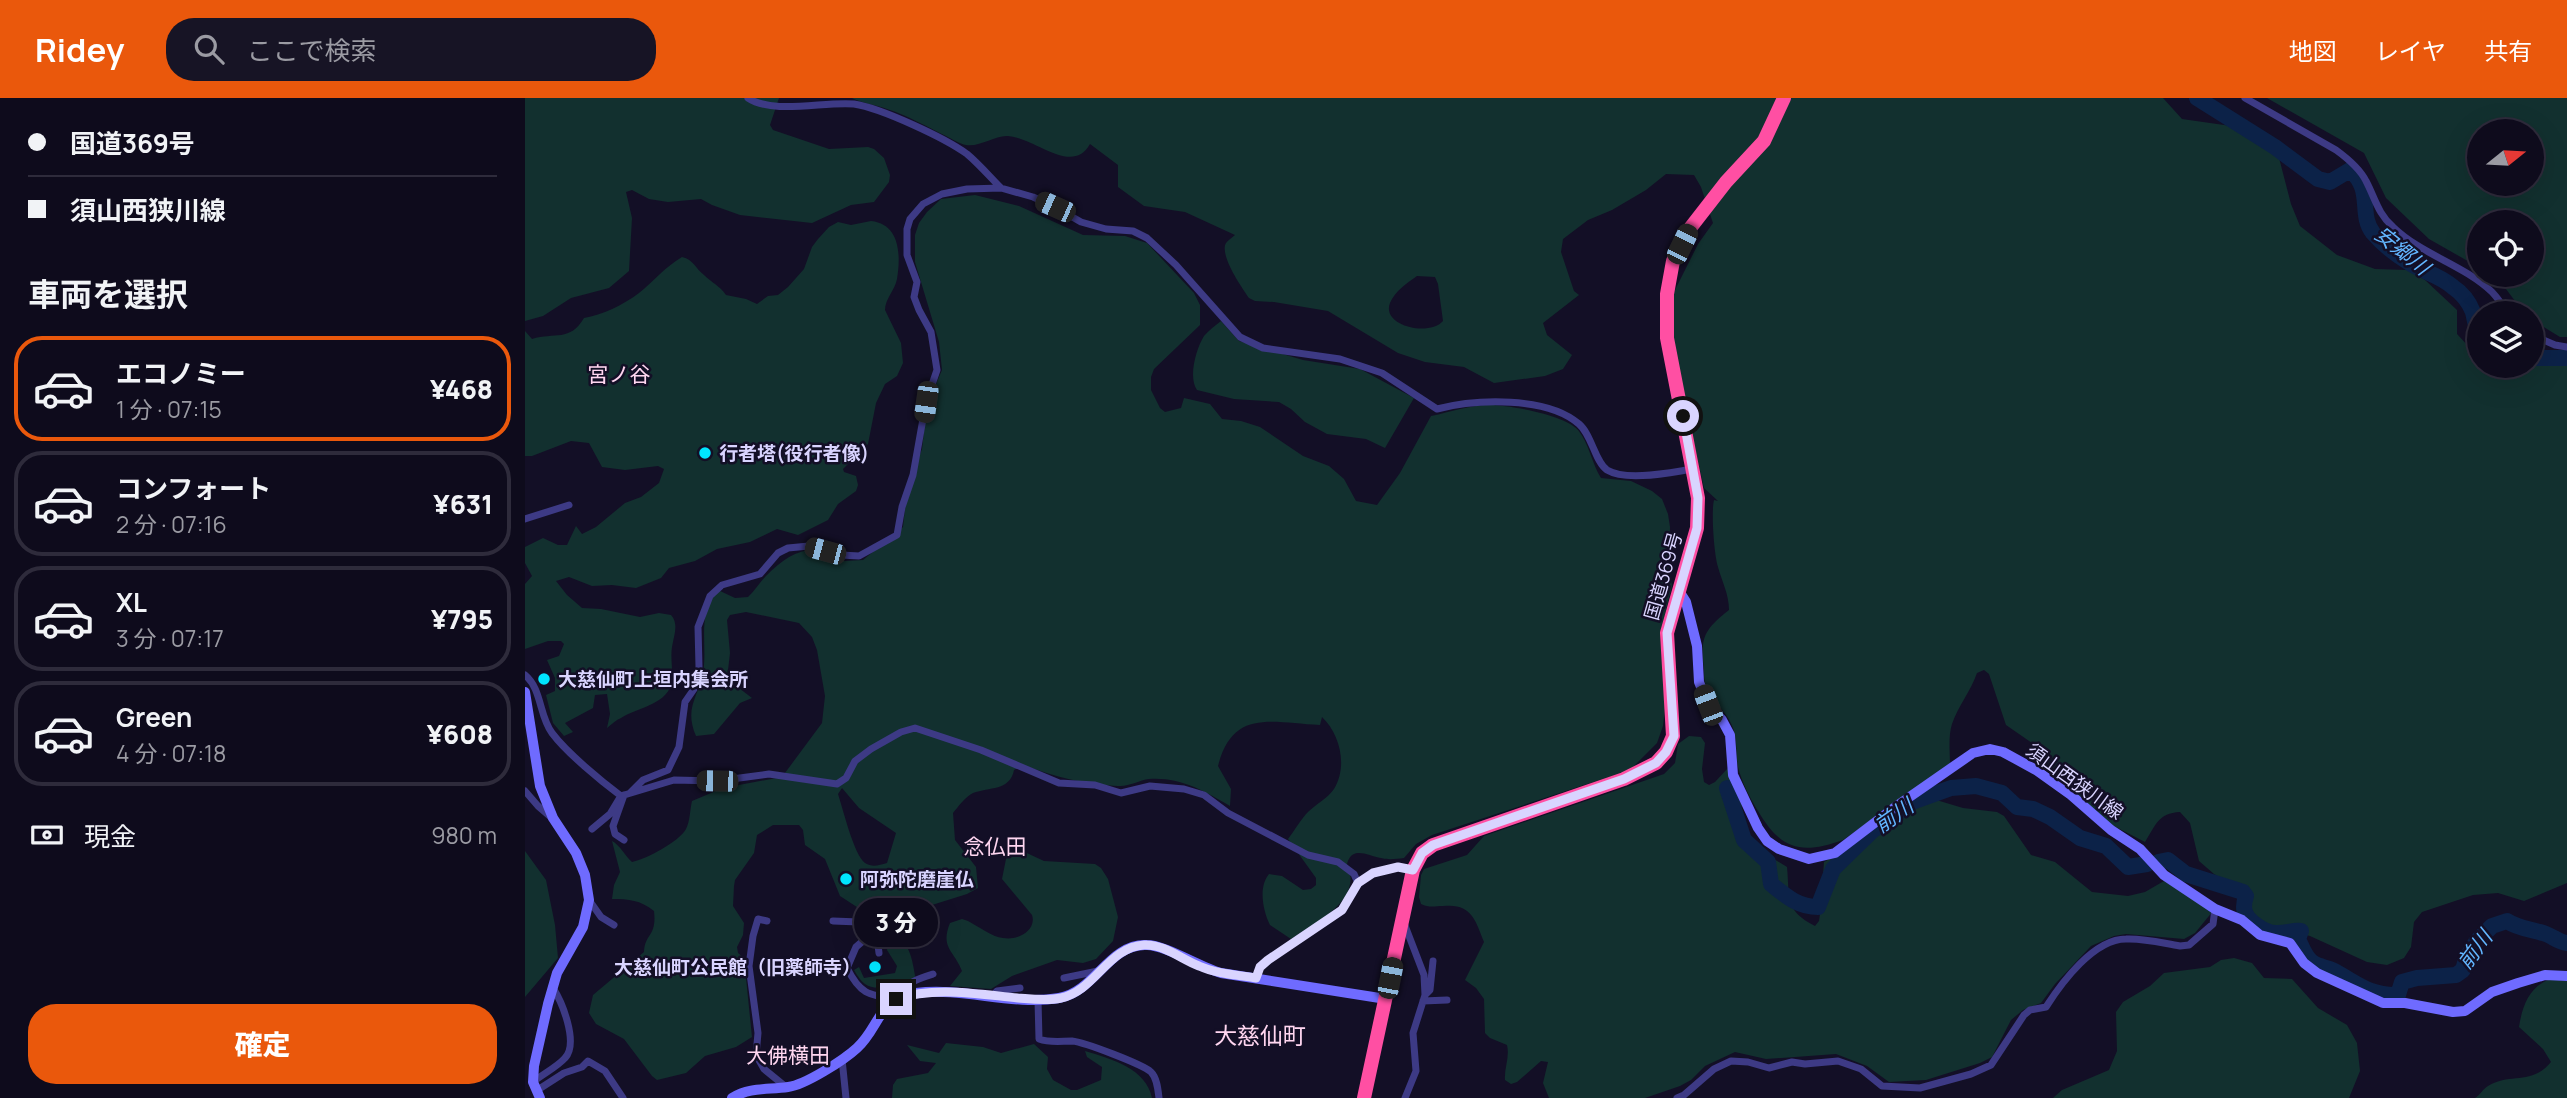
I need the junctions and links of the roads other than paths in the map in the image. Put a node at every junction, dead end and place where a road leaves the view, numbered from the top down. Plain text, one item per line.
1 (748, 98) edge
2 (1784, 98) edge
3 (2245, 98) edge
4 (1001, 188) junction
5 (2499, 301) edge
6 (2544, 340) edge
7 (2567, 347) edge
8 (1694, 469) junction
9 (569, 505) dead end
10 (525, 519) edge
11 (1679, 590) junction
12 (525, 675) edge
13 (525, 692) edge
14 (525, 791) edge
15 (625, 794) junction
16 (553, 818) junction
17 (592, 829) dead end
18 (624, 840) dead end
19 (1413, 870) junction
20 (1358, 883) junction
21 (589, 900) junction
22 (2215, 909) junction
23 (1402, 916) junction
24 (767, 921) dead end
25 (833, 921) dead end
26 (886, 921) dead end
27 (614, 925) dead end
28 (874, 931) junction
29 (879, 953) dead end
30 (1433, 961) dead end
31 (1102, 970) junction
32 (933, 974) dead end
33 (2567, 976) edge
34 (1064, 978) dead end
35 (1256, 978) junction
36 (553, 988) junction
37 (1020, 988) dead end
38 (993, 996) junction
39 (1424, 998) junction
40 (896, 999) junction
41 (1386, 999) junction
42 (1038, 1000) junction
43 (1447, 1000) dead end
44 (842, 1059) junction
45 (787, 1088) junction
46 (536, 1091) edge
47 (623, 1098) edge
48 (732, 1098) edge
49 (846, 1098) edge
50 (1159, 1098) edge
51 (1364, 1098) edge
52 (1405, 1098) edge
53 (1677, 1098) edge

1 - 4 street
2 - 8 highway, 国道369号
3 - 5 street
4 - 8 street
4 - 15 street
6 - 7 street
8 - 11 highway, 国道369号
9 - 10 street
11 - 19 highway, 国道369号
11 - 22 main road, 須山西狭川線
12 - 15 street
13 - 16 main road
14 - 16 street
15 - 17 street
15 - 18 street
15 - 20 street
16 - 21 main road
19 - 20 street
19 - 23 highway, 国道369号
20 - 35 street
21 - 27 street
21 - 36 main road
22 - 33 main road, 須山西狭川線
22 - 53 street
23 - 39 street
23 - 41 highway, 国道369号
24 - 45 street
25 - 28 street
26 - 28 street
28 - 29 street
28 - 40 street
30 - 39 street
31 - 34 street
31 - 35 main road
31 - 42 main road
32 - 40 street
35 - 41 main road
36 - 46 main road
36 - 46 street
37 - 38 street
38 - 40 main road
38 - 42 main road
39 - 43 street
39 - 52 street
40 - 44 main road
41 - 51 highway, 国道369号
42 - 50 street
44 - 45 main road
44 - 49 street
45 - 48 main road
46 - 47 street

